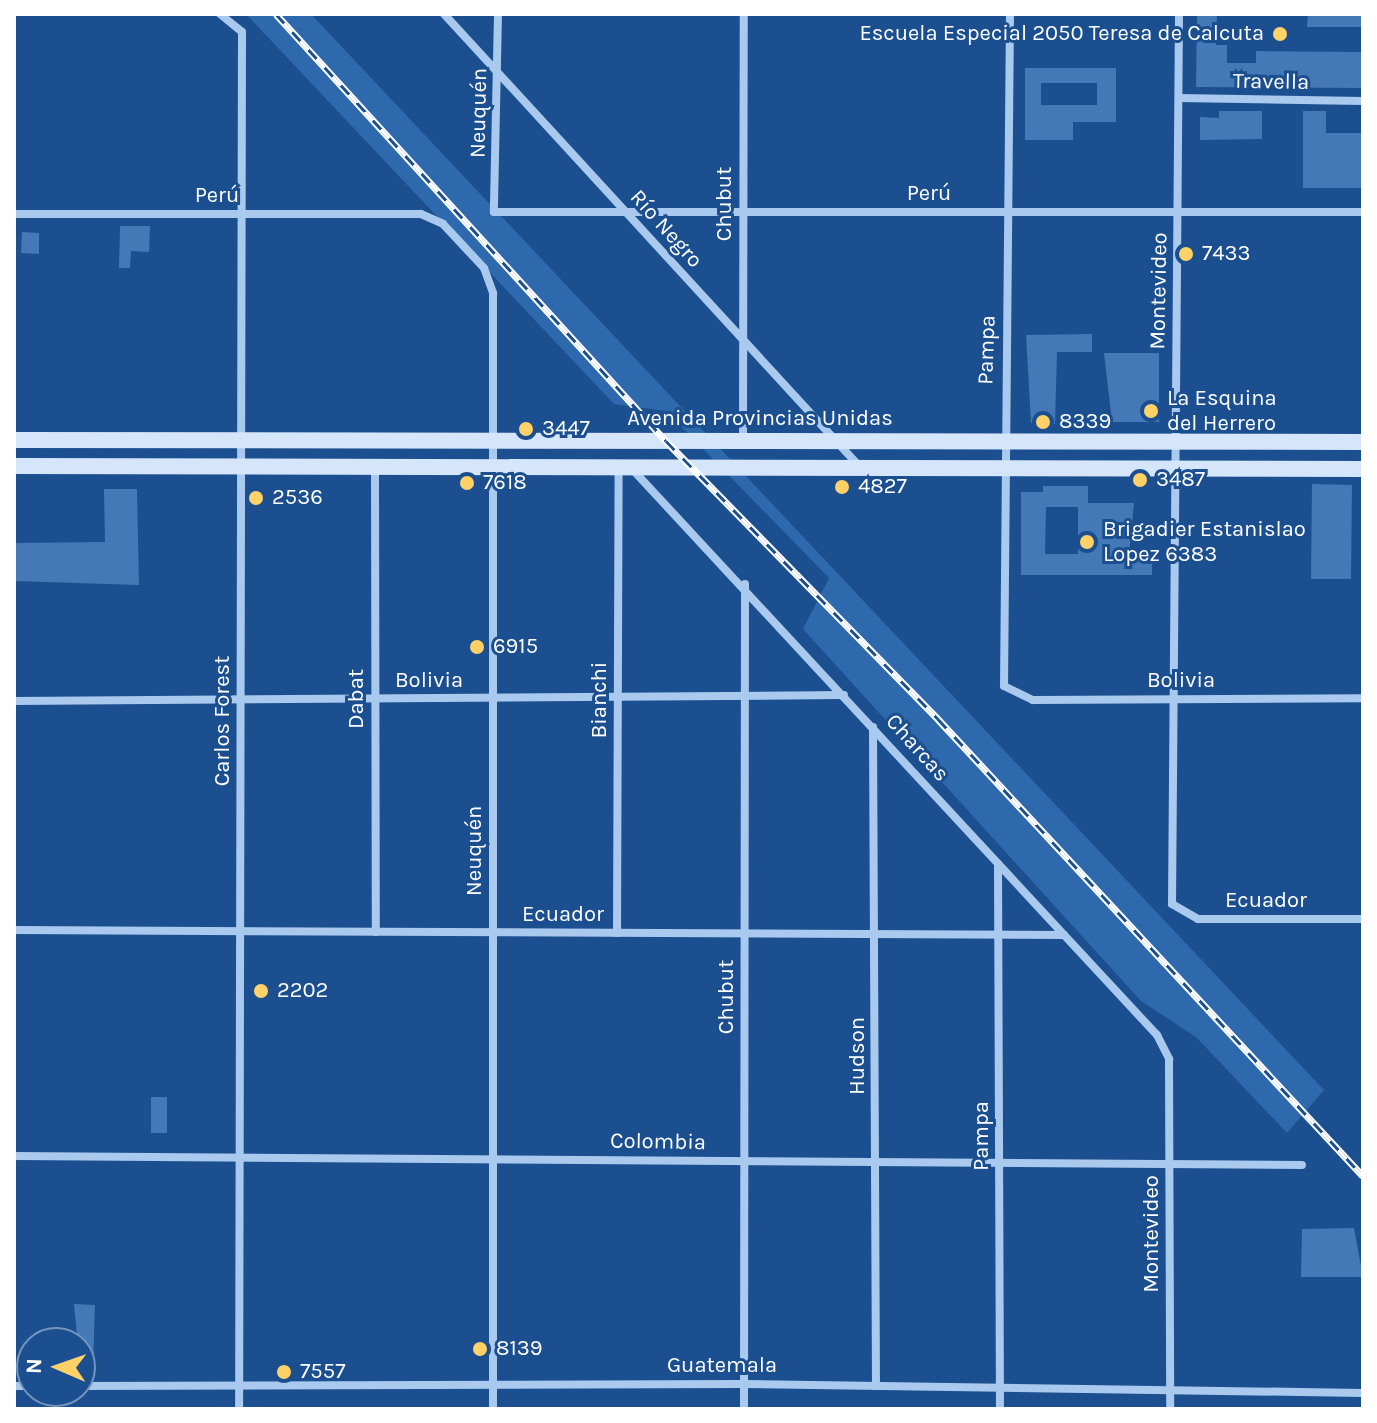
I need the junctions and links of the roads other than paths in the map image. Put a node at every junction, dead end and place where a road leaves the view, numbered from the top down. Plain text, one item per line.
1 (220, 14) edge
2 (444, 14) edge
3 (498, 14) edge
4 (744, 14) edge
5 (1010, 14) edge
6 (1179, 14) edge
7 (498, 73) junction
8 (1179, 98) junction
9 (1363, 101) edge
10 (494, 212) joint
11 (1010, 212) junction
12 (1178, 212) junction
13 (1363, 212) edge
14 (628, 213) junction
15 (743, 213) junction
16 (14, 214) edge
17 (242, 214) junction
18 (493, 293) joint
19 (743, 342) junction
20 (14, 440) edge
21 (834, 440) junction
22 (242, 441) junction
23 (493, 441) junction
24 (743, 442) junction
25 (1002, 442) junction
26 (1176, 442) junction
27 (1363, 442) edge
28 (14, 466) edge
29 (241, 466) junction
30 (375, 467) junction
31 (493, 467) junction
32 (625, 467) junction
33 (860, 468) junction
34 (1002, 468) junction
35 (1175, 469) junction
36 (1363, 469) edge
37 (745, 584) junction
38 (1004, 686) joint
39 (844, 695) junction
40 (745, 696) junction
41 (241, 697) junction
42 (618, 697) junction
43 (493, 698) junction
44 (1363, 698) edge
45 (375, 699) junction
46 (1176, 699) junction
47 (14, 701) edge
48 (873, 727) junction
49 (998, 863) junction
50 (1172, 904) joint
51 (1363, 919) edge
52 (241, 928) junction
53 (14, 930) edge
54 (376, 932) junction
55 (493, 933) junction
56 (617, 933) junction
57 (745, 934) junction
58 (876, 934) junction
59 (1001, 935) junction
60 (1064, 935) junction
61 (1169, 1059) joint
62 (14, 1156) edge
63 (241, 1156) junction
64 (493, 1158) junction
65 (745, 1160) junction
66 (876, 1162) junction
67 (1000, 1163) junction
68 (1170, 1164) junction
69 (1302, 1165) dead end
70 (744, 1384) junction
71 (493, 1385) junction
72 (96, 1386) edge
73 (239, 1386) junction
74 (876, 1386) junction
75 (1000, 1387) junction
76 (1170, 1390) junction
77 (1363, 1393) edge
78 (239, 1409) edge
79 (493, 1409) edge
80 (744, 1409) edge
81 (1000, 1409) edge
82 (1170, 1409) edge

1 - 17 street, Carlos Forest
2 - 7 street, Río Negro
3 - 7 street, Neuquén
4 - 15 street, Chubut
5 - 11 street, Pampa
6 - 8 street, Montevideo
7 - 10 street, Neuquén
7 - 14 street, Río Negro
8 - 9 street, Travella
8 - 12 street, Montevideo
10 - 14 street, Perú
11 - 12 street, Perú
11 - 15 street, Perú
11 - 25 street, Pampa
12 - 13 street, Perú
12 - 26 street, Montevideo
14 - 15 street, Perú
14 - 19 street, Río Negro
15 - 19 street, Chubut
16 - 17 street, Perú
17 - 18 street, Perú
17 - 22 street, Carlos Forest
18 - 23 street, Neuquén
19 - 21 street, Río Negro
19 - 24 street, Chubut
20 - 22 main road, Avenida Provincias Unidas
21 - 24 main road, Avenida Provincias Unidas
21 - 25 main road, Avenida Provincias Unidas
21 - 33 street, Río Negro
22 - 23 main road, Avenida Provincias Unidas
22 - 29 street, Carlos Forest
23 - 24 main road, Avenida Provincias Unidas
23 - 31 street, Neuquén
25 - 26 main road, Avenida Provincias Unidas
25 - 34 street, Pampa
26 - 27 main road, Avenida Provincias Unidas
26 - 35 street, Montevideo
28 - 29 main road
29 - 30 main road
29 - 41 street, Carlos Forest
30 - 31 main road
30 - 45 street, Dabat
31 - 32 main road
31 - 43 street, Neuquén
32 - 33 main road
32 - 37 street, Charcas
32 - 42 street, Bianchi
33 - 34 main road
34 - 35 main road
34 - 38 street, Pampa
35 - 36 main road
35 - 46 street, Montevideo
37 - 39 street, Charcas
37 - 40 street, Chubut
38 - 46 street, Bolivia
39 - 40 street, Bolivia
39 - 48 street, Charcas
40 - 42 street, Bolivia
40 - 57 street, Chubut
41 - 45 street, Bolivia
41 - 47 street, Bolivia
41 - 52 street, Carlos Forest
42 - 43 street, Bolivia
42 - 56 street, Bianchi
43 - 45 street, Bolivia
43 - 55 street, Neuquén
44 - 46 street, Bolivia
45 - 54 street, Dabat
46 - 50 street, Montevideo
48 - 49 street, Charcas
48 - 58 street, Hudson
49 - 59 street, Pampa
49 - 60 street, Charcas
50 - 51 street, Ecuador
52 - 53 street, Ecuador
52 - 54 street, Ecuador
52 - 63 street, Carlos Forest
54 - 55 street, Ecuador
55 - 56 street, Ecuador
55 - 64 street, Neuquén
56 - 57 street, Ecuador
57 - 58 street, Ecuador
57 - 65 street, Chubut
58 - 59 street, Ecuador
58 - 66 street, Hudson
59 - 60 street, Ecuador
59 - 67 street, Pampa
60 - 61 street, Charcas
61 - 68 street, Montevideo
62 - 63 street, Colombia
63 - 64 street, Colombia
63 - 73 street, Carlos Forest
64 - 65 street, Colombia
64 - 71 street, Neuquén
65 - 66 street, Colombia
65 - 70 street, Chubut
66 - 67 street, Colombia
66 - 74 street, Hudson
67 - 68 street, Colombia
67 - 75 street, Pampa
68 - 69 street, Colombia
68 - 76 street, Montevideo
70 - 71 street, Guatemala
70 - 74 street, Guatemala
70 - 80 street, Chubut
71 - 73 street, Guatemala
71 - 79 street, Neuquén
72 - 73 street, Guatemala
73 - 78 street, Carlos Forest
74 - 75 street, Guatemala
75 - 76 street, Guatemala
75 - 81 street, Pampa
76 - 77 street, Guatemala
76 - 82 street, Montevideo

